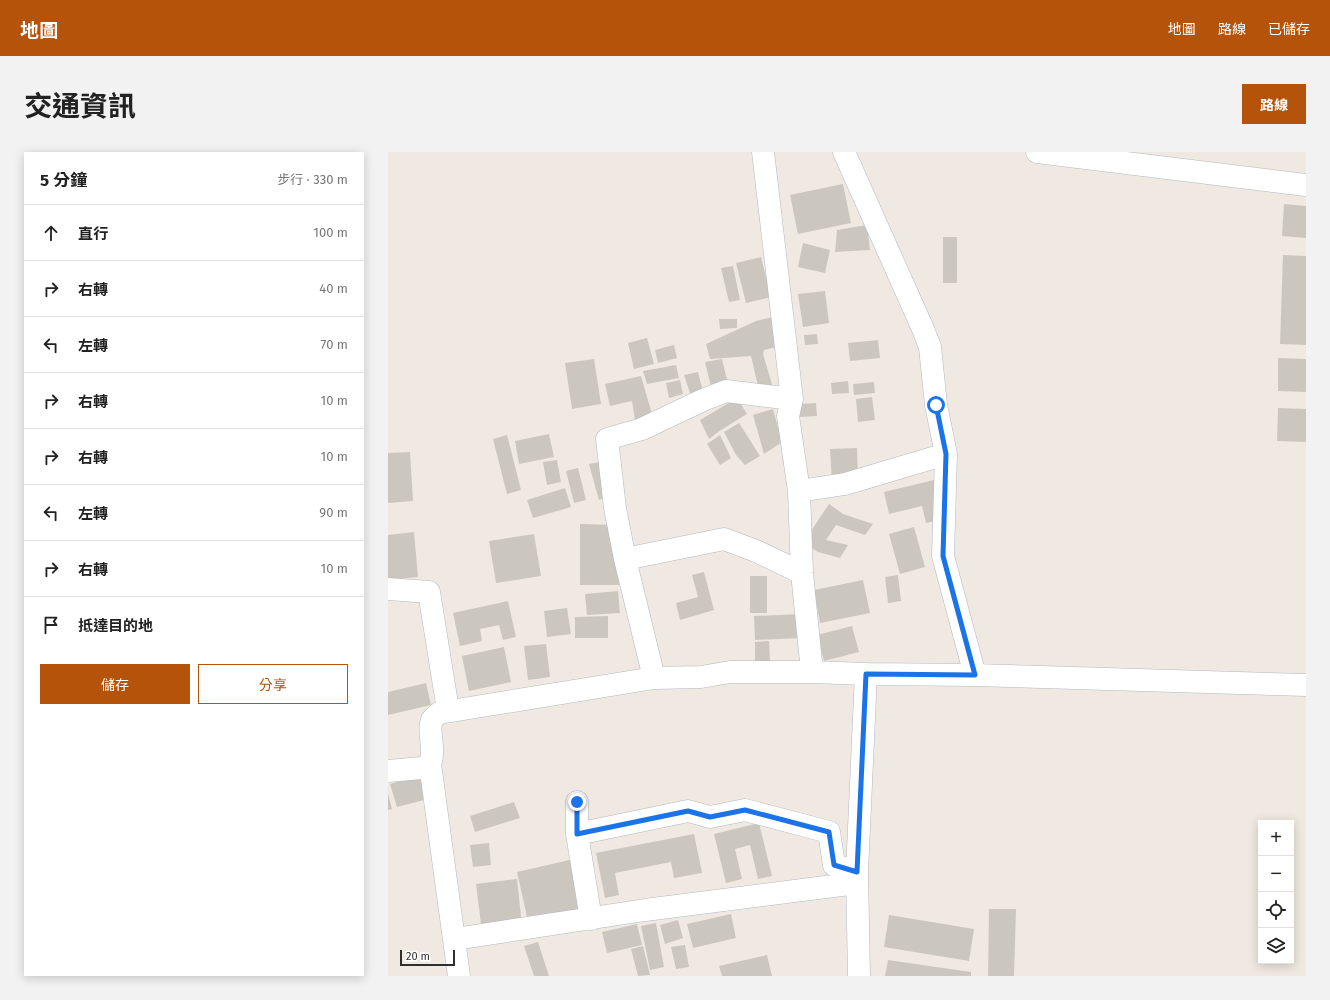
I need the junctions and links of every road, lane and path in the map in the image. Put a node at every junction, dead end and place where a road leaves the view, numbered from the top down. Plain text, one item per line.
1 (764, 152) edge
2 (844, 152) edge
3 (1037, 152) edge
4 (1306, 185) edge
5 (792, 399) junction
6 (946, 454) junction
7 (799, 492) junction
8 (625, 559) junction
9 (802, 573) junction
10 (388, 589) edge
11 (812, 672) junction
12 (866, 674) junction
13 (975, 675) junction
14 (654, 678) junction
15 (1306, 685) edge
16 (448, 710) junction
17 (430, 764) junction
18 (388, 771) edge
19 (577, 802) dead end
20 (577, 834) junction
21 (857, 878) junction
22 (590, 918) junction
23 (455, 938) junction
24 (460, 976) edge
25 (859, 976) edge

1 - 5 street
2 - 6 street
3 - 4 street
5 - 7 street
5 - 8 street
6 - 7 street
6 - 13 street
7 - 9 street
8 - 9 street
8 - 14 street
9 - 11 street
10 - 16 street
11 - 12 street
11 - 14 street
12 - 13 street
12 - 21 street
13 - 15 street
14 - 16 street
16 - 17 street
17 - 18 street
17 - 23 street
19 - 20 street
20 - 21 street
20 - 22 street
21 - 22 street
21 - 25 street
22 - 23 street
23 - 24 street

